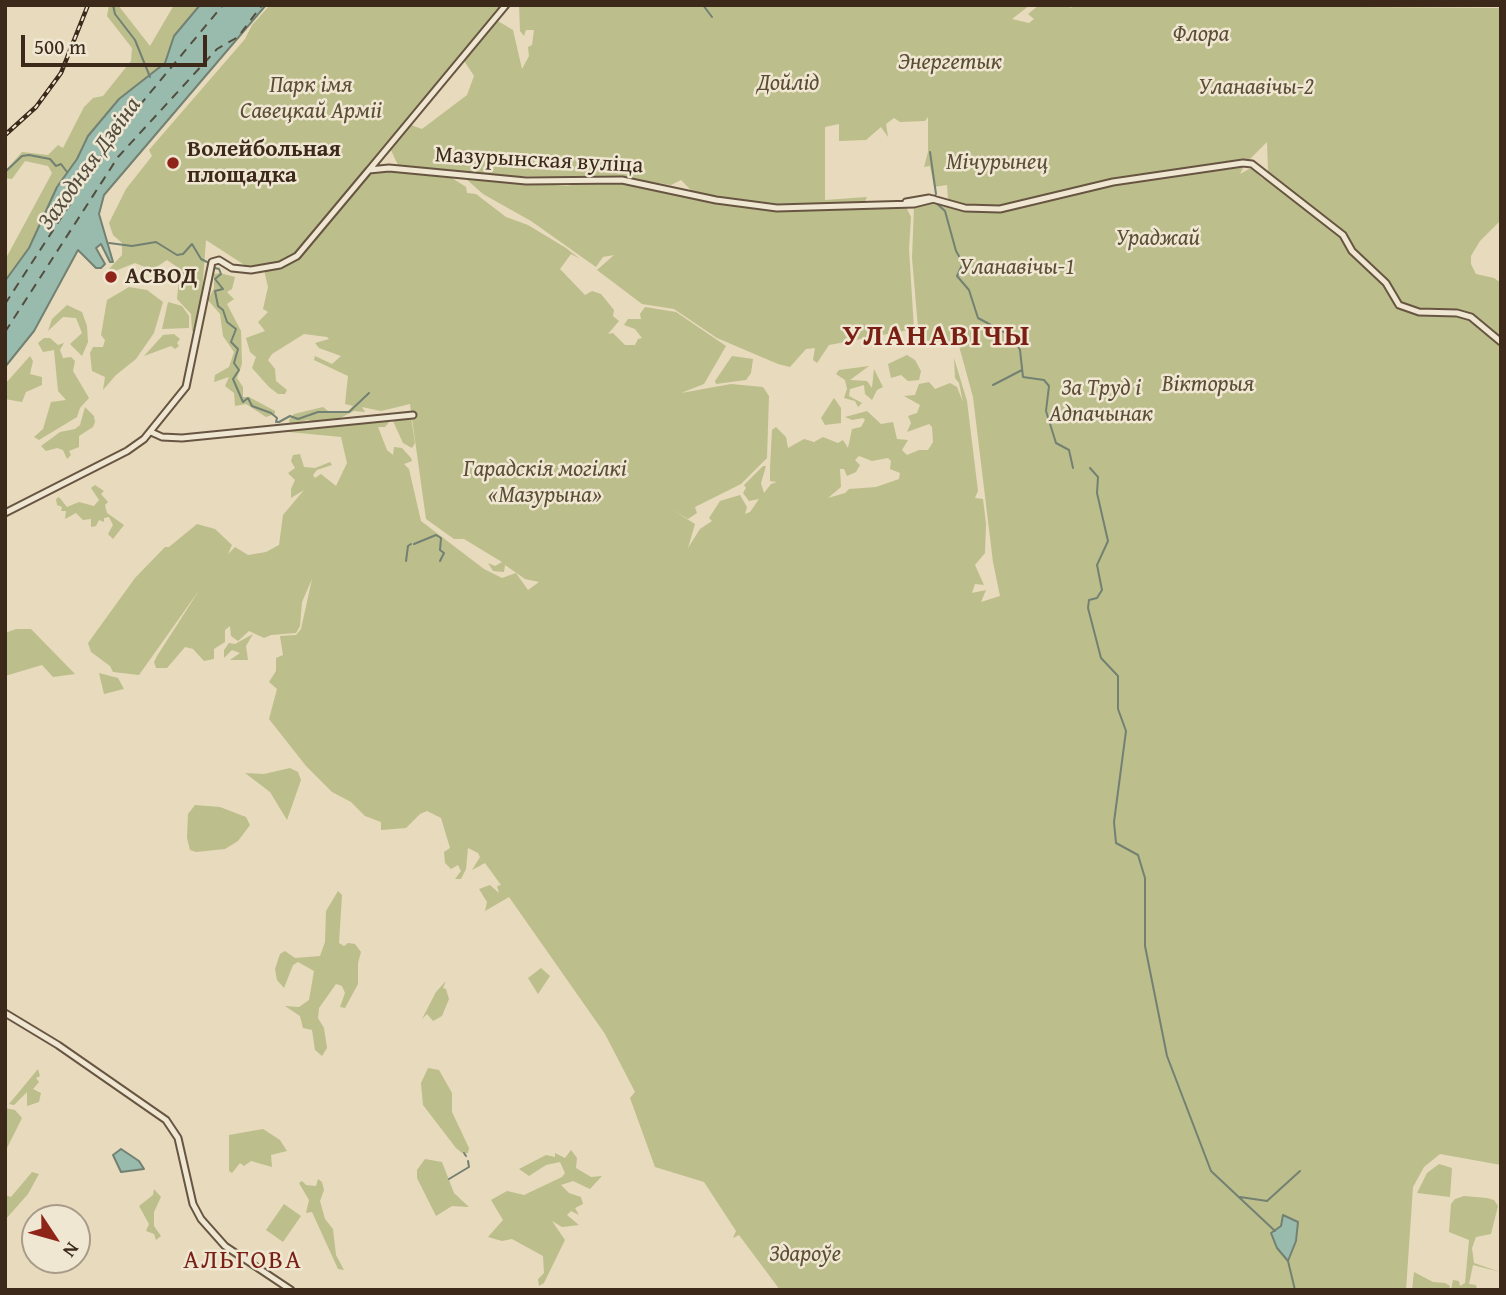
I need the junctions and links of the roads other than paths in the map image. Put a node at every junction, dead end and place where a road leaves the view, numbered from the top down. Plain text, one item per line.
1 (506, 5) edge
2 (377, 160) junction
3 (379, 168) junction
4 (369, 170) junction
5 (1501, 342) edge
6 (413, 415) dead end
7 (150, 432) junction
8 (5, 513) edge
9 (7, 1014) edge
10 (291, 1290) edge

1 - 2 street
2 - 3 street
2 - 4 street
3 - 4 street, Мазурынская вуліца
3 - 5 street, Мазурынская вуліца
4 - 7 street
6 - 7 street
7 - 8 street
9 - 10 street

